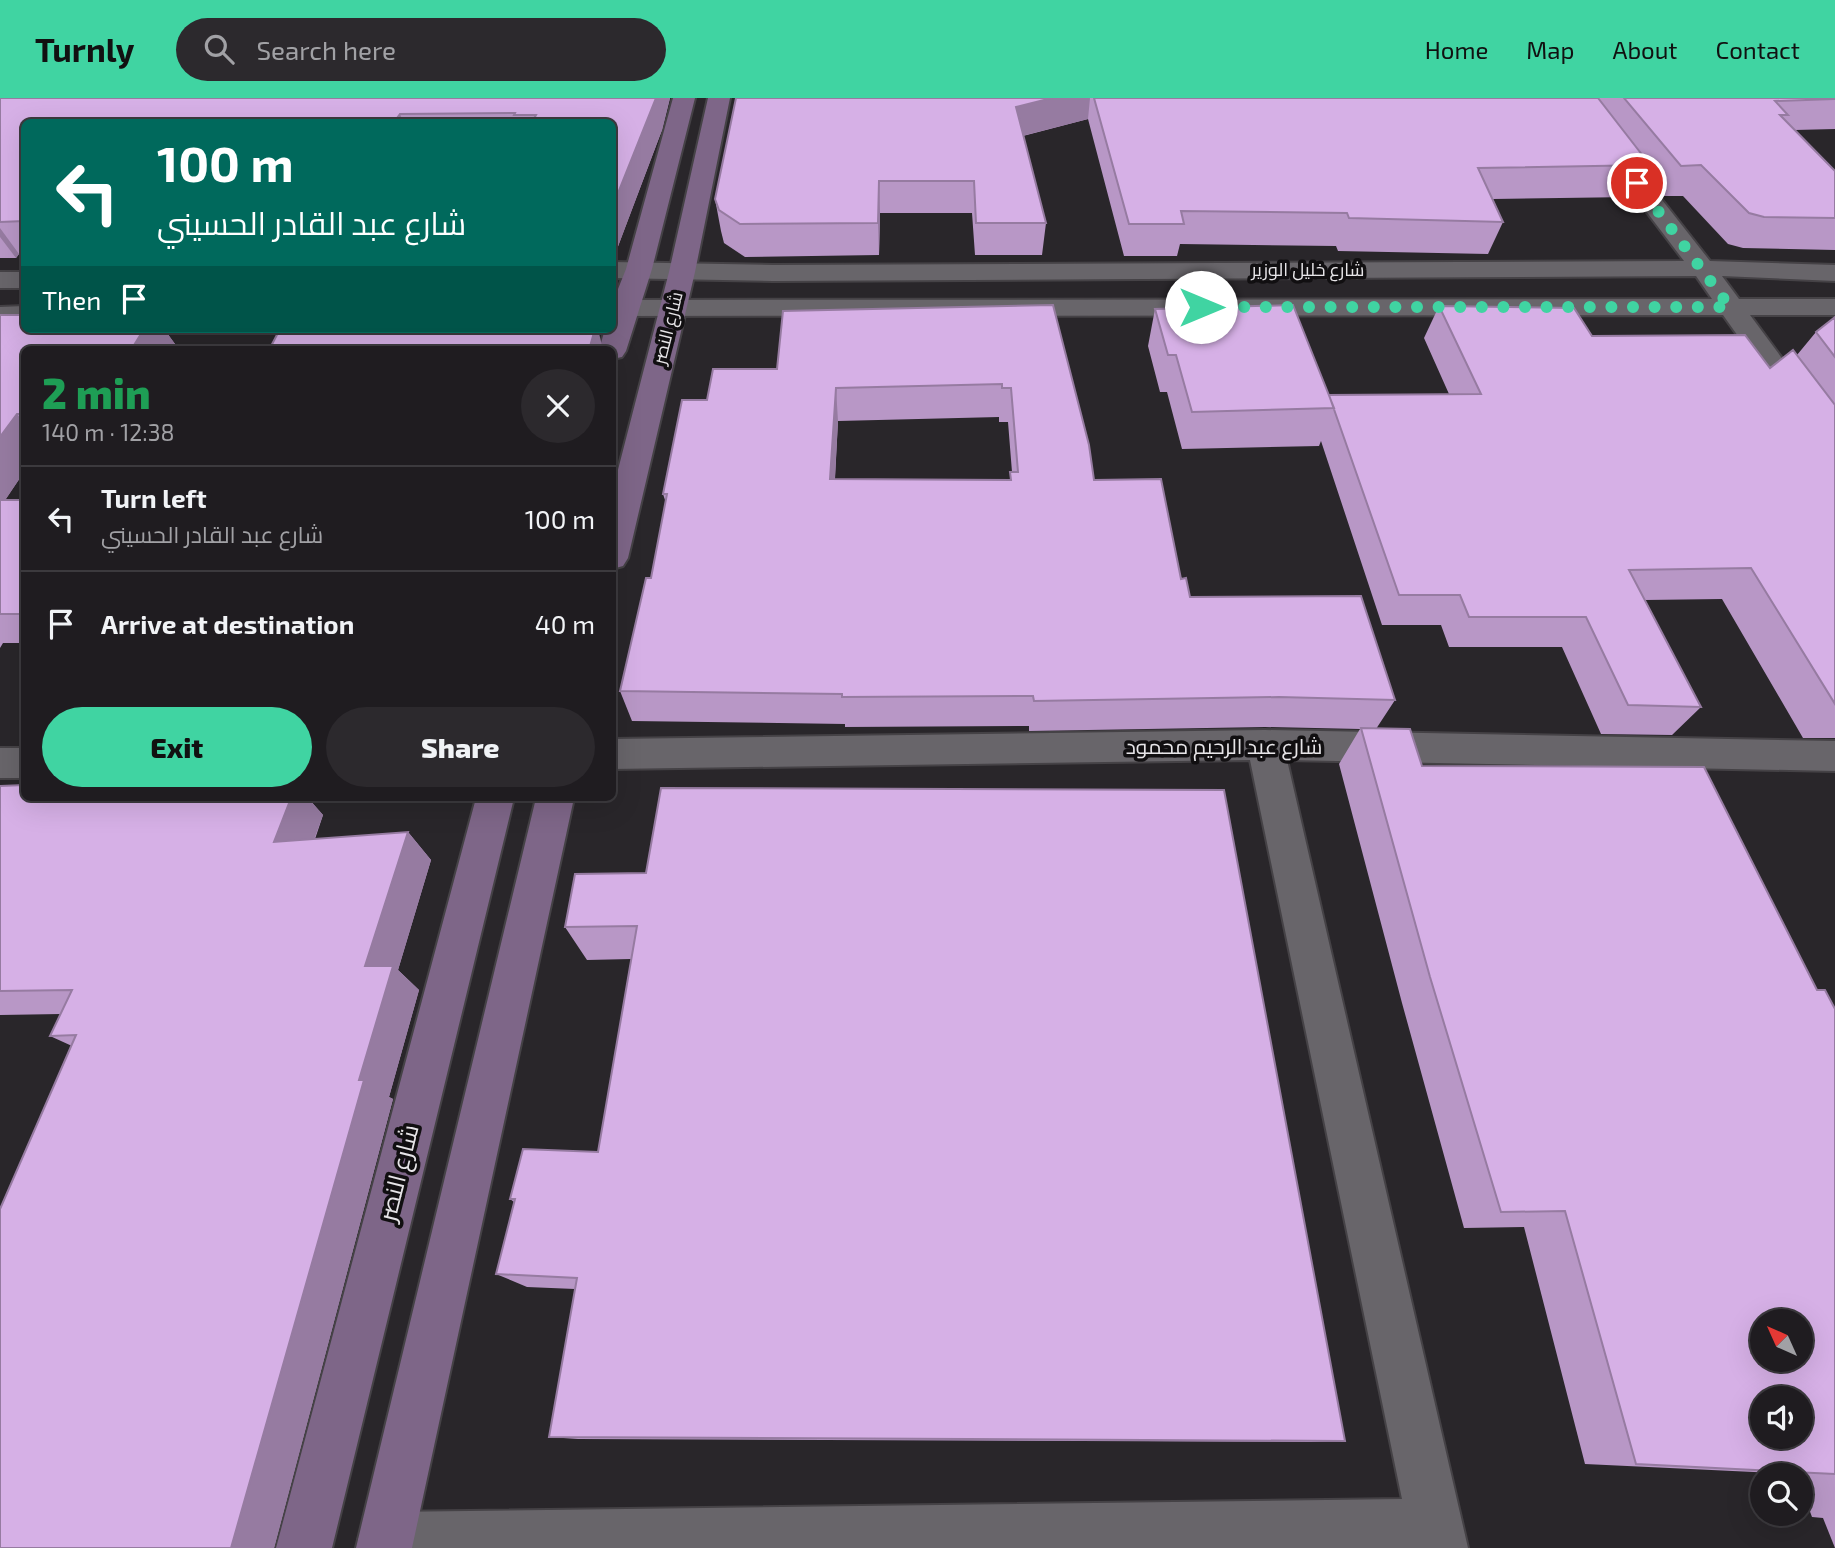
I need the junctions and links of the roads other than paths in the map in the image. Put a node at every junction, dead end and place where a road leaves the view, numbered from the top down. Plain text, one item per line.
1 (684, 98) edge
2 (719, 98) edge
3 (1571, 98) edge
4 (1703, 268) junction
5 (616, 270) edge
6 (639, 270) junction
7 (682, 272) junction
8 (1835, 273) edge
9 (21, 280) edge
10 (0, 281) edge
11 (673, 307) junction
12 (1730, 307) junction
13 (1835, 307) edge
14 (618, 309) edge
15 (21, 314) edge
16 (0, 315) edge
17 (1835, 451) edge
18 (616, 542) edge
19 (1265, 745) junction
20 (616, 754) edge
21 (1835, 756) edge
22 (0, 763) edge
23 (21, 763) edge
24 (494, 801) edge
25 (554, 801) edge
26 (1438, 1537) edge
27 (385, 1544) edge
28 (304, 1548) edge

1 - 6 main road
2 - 7 main road, شارع النصر
3 - 4 street
4 - 7 street, شارع خليل الوزير
4 - 8 street, شارع خليل الوزير
4 - 12 street
5 - 6 street, شارع خليل الوزير
6 - 7 street, شارع خليل الوزير
6 - 14 main road
7 - 11 main road, شارع النصر
9 - 10 street
11 - 12 street, شارع خليل الوزير
11 - 14 street, شارع خليل الوزير
11 - 18 main road, شارع النصر
12 - 13 street, شارع خليل الوزير
12 - 17 street
15 - 16 street
19 - 20 street, شارع عبد الرحيم محمود
19 - 21 street, شارع عبد الرحيم محمود
19 - 26 street
22 - 23 street
24 - 28 main road, شارع النصر
25 - 27 main road
26 - 27 street

